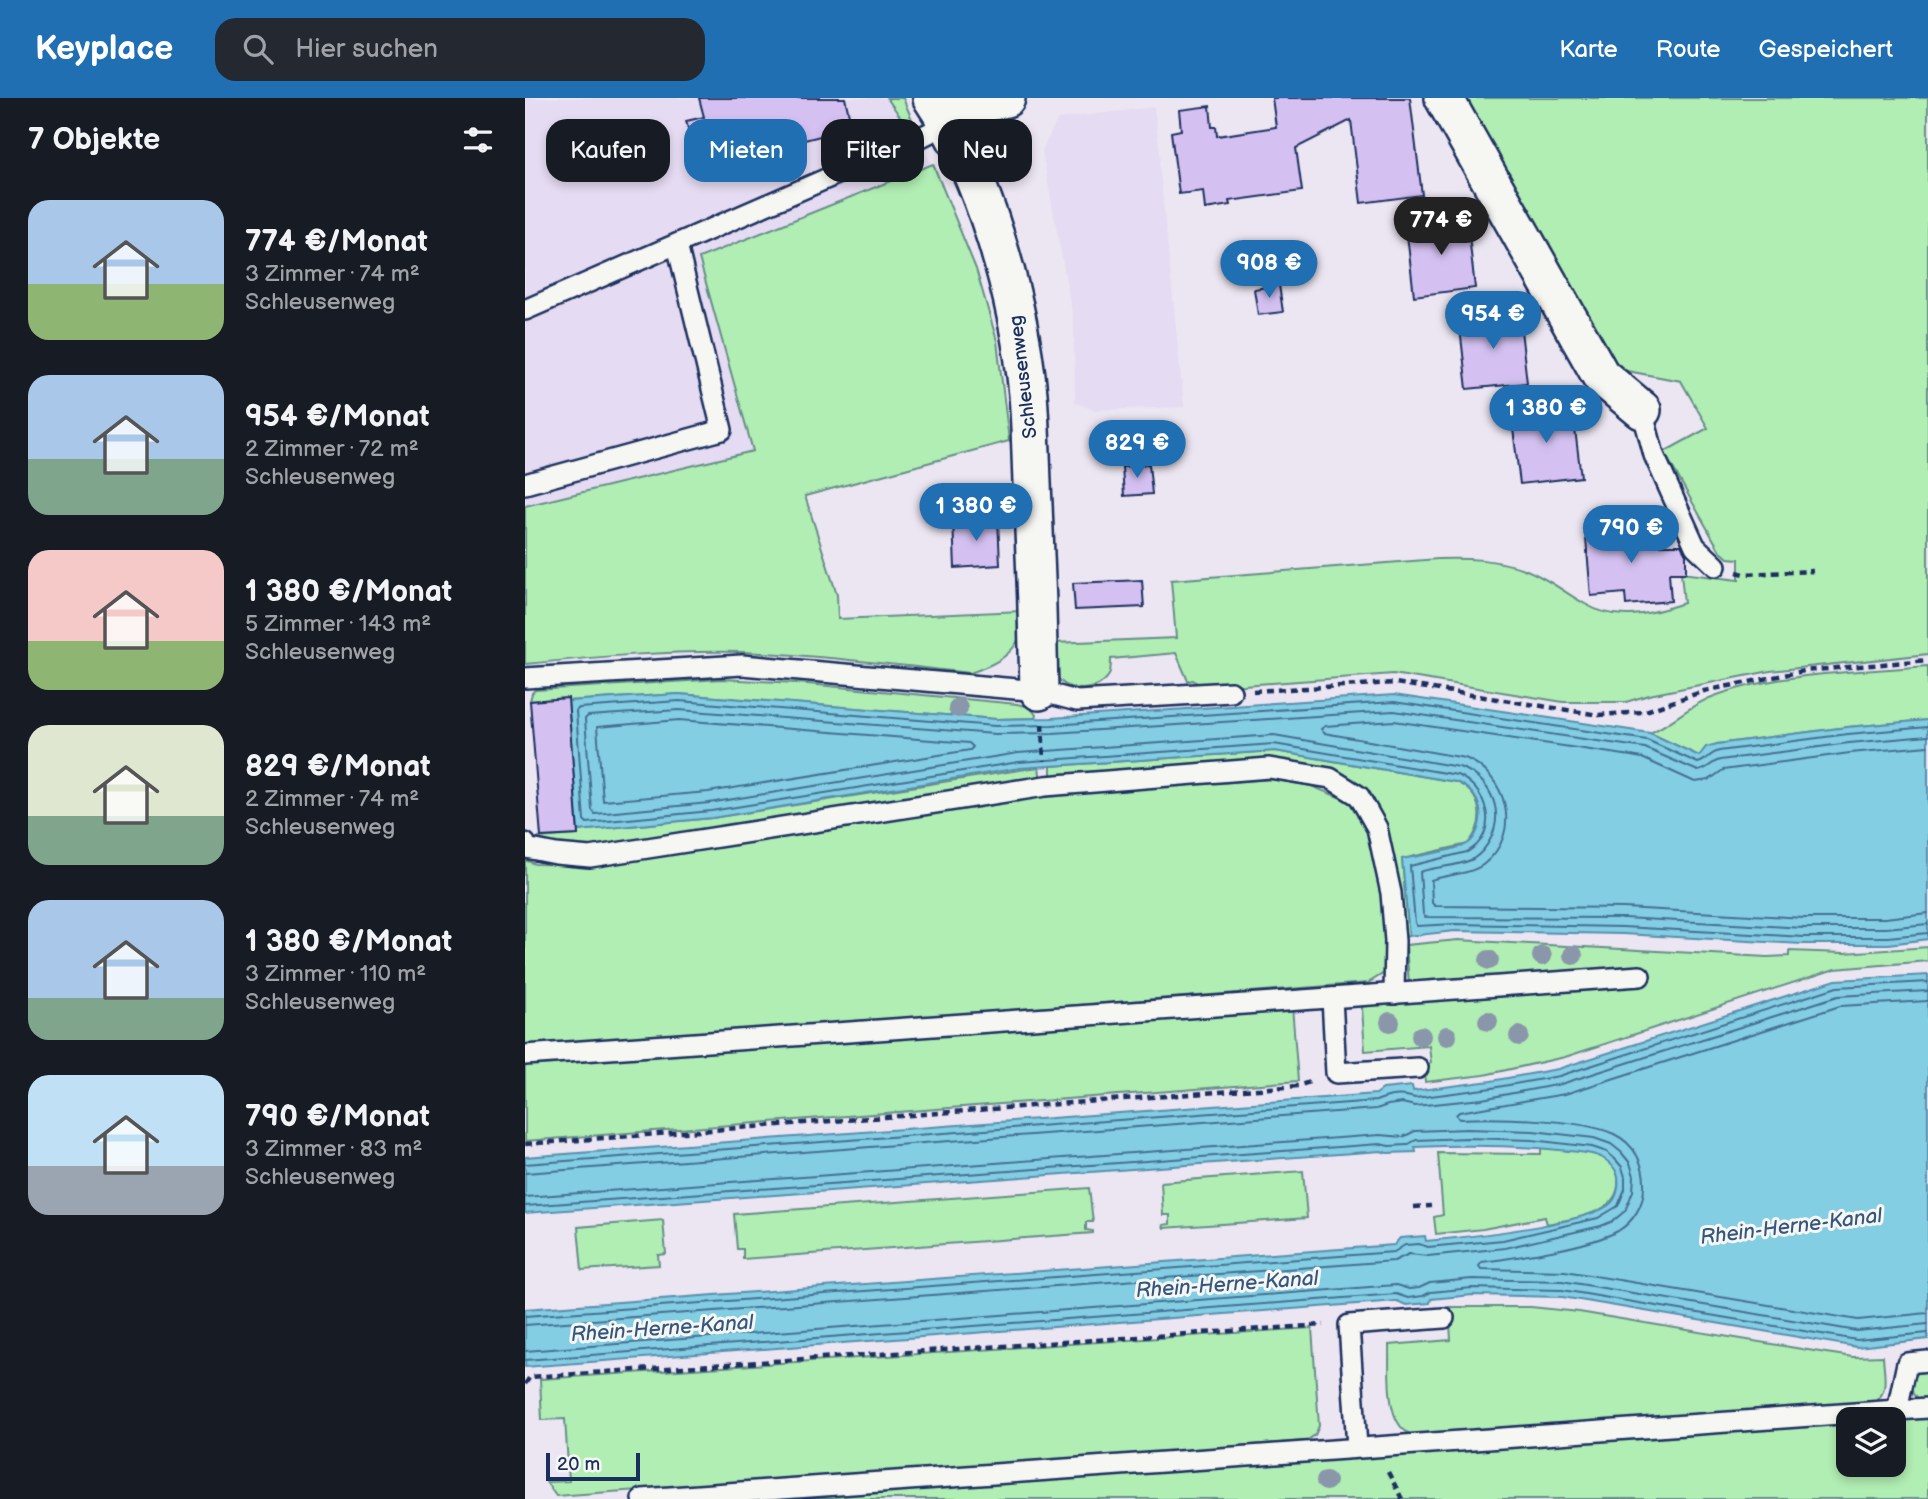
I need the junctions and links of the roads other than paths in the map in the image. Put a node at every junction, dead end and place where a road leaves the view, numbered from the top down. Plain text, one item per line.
1 (1006, 98) edge
2 (1444, 98) edge
3 (939, 108) edge
4 (677, 244) junction
5 (525, 310) edge
6 (1641, 410) joint
7 (525, 484) edge
8 (1716, 566) road end
9 (525, 678) edge
10 (1231, 692) road end
11 (1040, 704) junction
12 (525, 843) edge
13 (1640, 976) dead end
14 (1394, 994) junction
15 (1332, 998) junction
16 (525, 1055) edge
17 (1419, 1068) dead end
18 (1444, 1318) dead end
19 (1928, 1361) edge
20 (1898, 1407) edge
21 (1928, 1408) edge
22 (1906, 1409) edge
23 (1836, 1414) edge
24 (1357, 1447) junction
25 (642, 1499) edge

1 - 3 street
2 - 6 street
3 - 4 lane
3 - 11 street, Schleusenweg
4 - 5 lane
4 - 7 lane
6 - 8 lane
9 - 11 lane
10 - 11 lane
12 - 14 lane
13 - 14 lane
14 - 15 lane
15 - 16 lane
15 - 17 lane
18 - 24 lane
19 - 20 lane
21 - 22 lane
23 - 24 lane
24 - 25 lane

